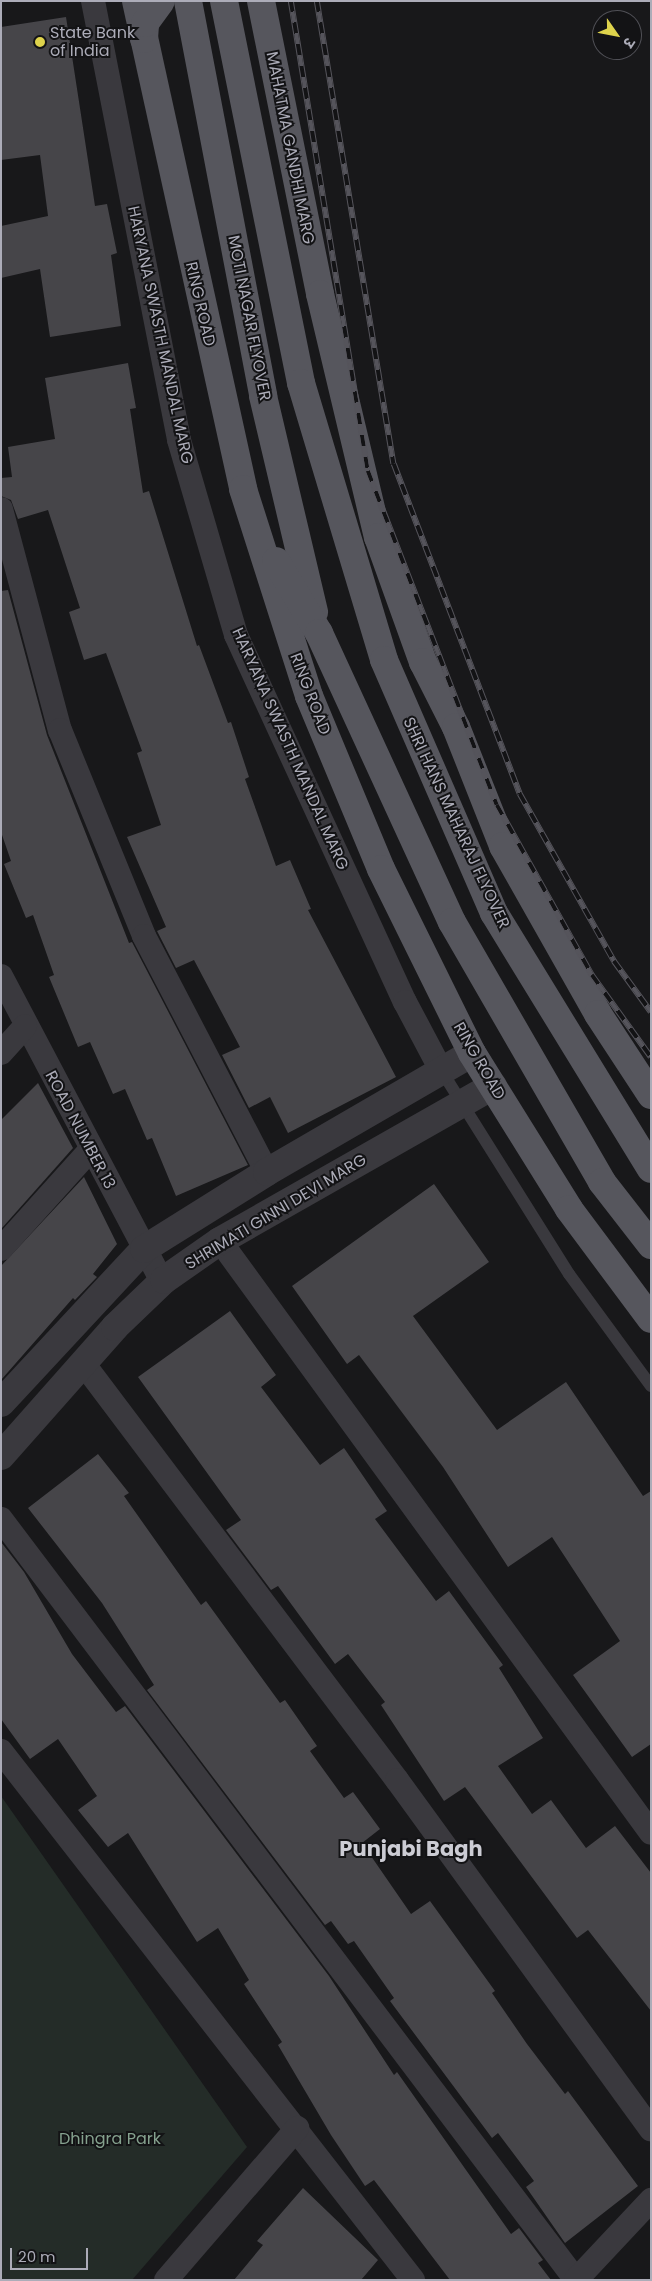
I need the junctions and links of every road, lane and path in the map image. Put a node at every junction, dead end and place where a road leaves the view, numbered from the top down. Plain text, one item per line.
1 (93, 1) edge
2 (136, 1) edge
3 (161, 1) edge
4 (188, 1) edge
5 (224, 1) edge
6 (230, 1) edge
7 (263, 13) edge
8 (145, 46) junction
9 (243, 489) junction
10 (1, 509) edge
11 (319, 633) junction
12 (384, 660) junction
13 (503, 846) junction
14 (1, 976) edge
15 (25, 1026) junction
16 (1, 1053) edge
17 (472, 1053) junction
18 (441, 1070) junction
19 (493, 1086) junction
20 (651, 1095) edge
21 (462, 1104) junction
22 (91, 1148) junction
23 (651, 1169) edge
24 (267, 1172) junction
25 (220, 1241) junction
26 (651, 1245) edge
27 (1, 1248) edge
28 (144, 1249) junction
29 (162, 1282) junction
30 (651, 1318) edge
31 (83, 1363) junction
32 (651, 1386) edge
33 (1, 1404) edge
34 (1, 1456) edge
35 (1, 1519) edge
36 (1, 1751) edge
37 (651, 1833) edge
38 (297, 2128) junction
39 (651, 2129) edge
40 (651, 2200) edge
41 (166, 2280) edge
42 (414, 2280) edge
43 (576, 2280) edge

1 - 18 street, HARYANA SWASTH MANDAL MARG
2 - 8 main road, RING ROAD
3 - 8 main road
4 - 11 main road, MOTI NAGAR FLYOVER
5 - 12 main road, SHRI HANS MAHARAJ FLYOVER
6 - 7 main road
7 - 13 main road, MAHATMA GANDHI MARG
8 - 9 main road, RING ROAD
9 - 11 main road
9 - 17 main road, RING ROAD
10 - 24 street
11 - 26 main road
12 - 13 main road
12 - 23 main road, SHRI HANS MAHARAJ FLYOVER
13 - 20 main road
14 - 15 street, ROAD NUMBER 13
15 - 16 street
15 - 22 street, ROAD NUMBER 13
17 - 18 street
17 - 19 main road, RING ROAD
18 - 21 lane
18 - 24 street
19 - 21 street, SHRIMATI GINNI DEVI MARG
19 - 30 main road, RING ROAD
21 - 25 street, SHRIMATI GINNI DEVI MARG
21 - 32 lane
22 - 27 street
22 - 28 street, ROAD NUMBER 13
24 - 28 street
25 - 29 street, SHRIMATI GINNI DEVI MARG
25 - 37 street
28 - 29 street, ROAD NUMBER 13
28 - 33 street
29 - 31 street, SHRIMATI GINNI DEVI MARG
31 - 34 street, SHRIMATI GINNI DEVI MARG
31 - 39 street
35 - 43 street
36 - 38 street
38 - 41 street
38 - 42 street
40 - 43 street

